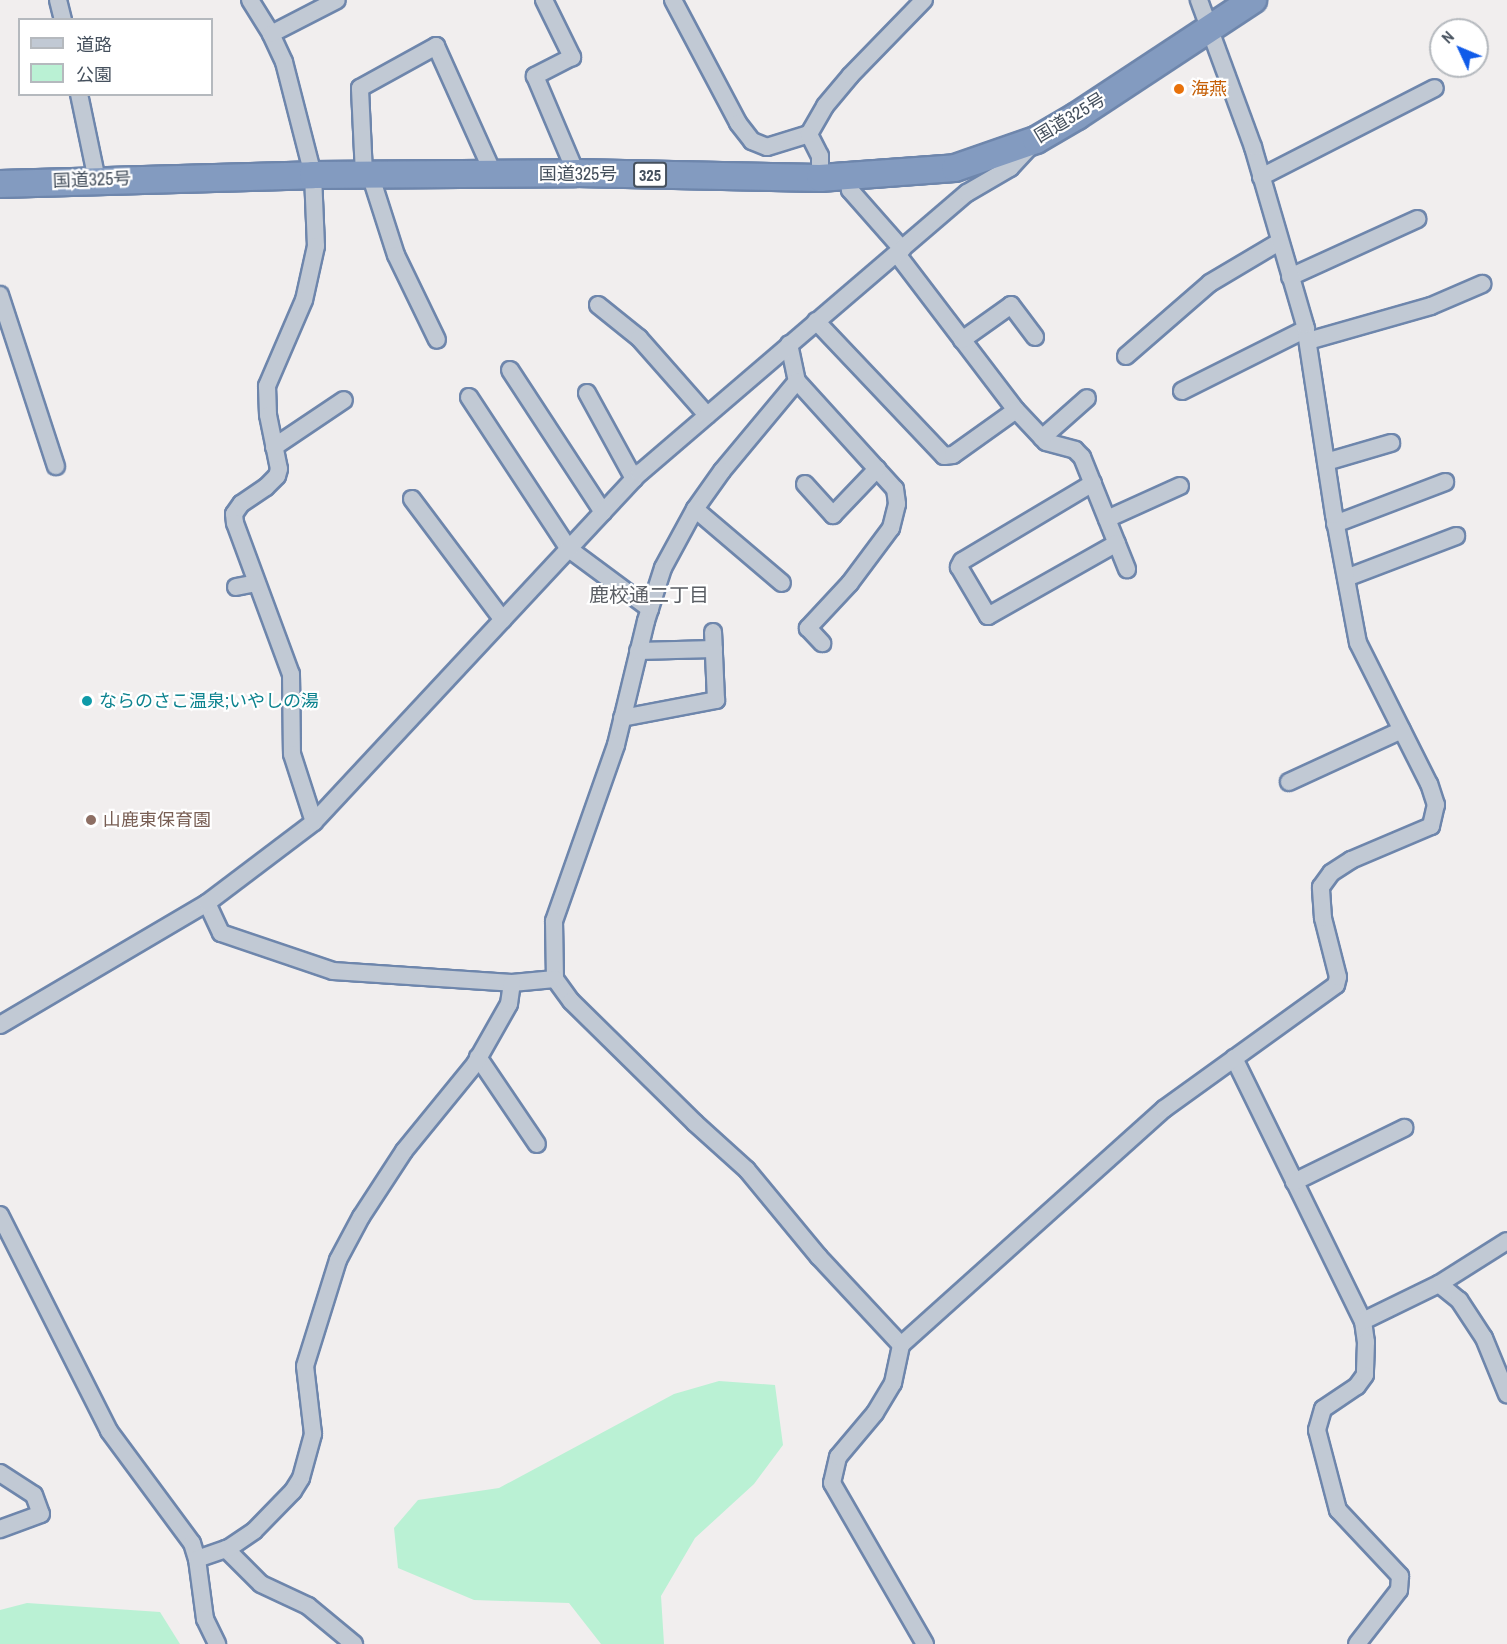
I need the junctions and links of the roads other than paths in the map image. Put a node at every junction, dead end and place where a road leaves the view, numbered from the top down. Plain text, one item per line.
1 (58, 0) edge
2 (250, 0) edge
3 (337, 0) edge
4 (544, 0) edge
5 (673, 0) edge
6 (924, 0) edge
7 (1199, 0) edge
8 (1253, 0) edge
9 (62, 18) edge
10 (1209, 29) junction
11 (272, 34) junction
12 (1435, 88) dead end
13 (79, 96) edge
14 (809, 134) junction
15 (1036, 140) junction
16 (955, 168) junction
17 (576, 173) junction
18 (367, 174) junction
19 (493, 174) junction
20 (313, 175) junction
21 (848, 176) junction
22 (1262, 177) junction
23 (820, 178) junction
24 (97, 180) junction
25 (0, 184) edge
26 (967, 193) junction
27 (1417, 219) dead end
28 (1279, 242) junction
29 (899, 251) junction
30 (1290, 277) junction
31 (1482, 284) dead end
32 (0, 296) edge
33 (598, 305) dead end
34 (816, 321) junction
35 (1307, 335) junction
36 (1035, 337) dead end
37 (437, 340) dead end
38 (962, 340) junction
39 (789, 344) junction
40 (1126, 356) dead end
41 (510, 370) dead end
42 (796, 381) junction
43 (1182, 391) dead end
44 (587, 393) dead end
45 (469, 397) dead end
46 (1087, 398) dead end
47 (344, 400) dead end
48 (1016, 411) junction
49 (707, 415) junction
50 (1042, 438) junction
51 (1391, 442) dead end
52 (274, 447) junction
53 (1326, 462) junction
54 (56, 466) dead end
55 (877, 469) junction
56 (634, 479) junction
57 (1445, 482) dead end
58 (1093, 483) junction
59 (805, 484) dead end
60 (1180, 486) dead end
61 (412, 500) dead end
62 (695, 508) junction
63 (603, 512) junction
64 (1107, 519) junction
65 (1335, 524) junction
66 (1456, 536) dead end
67 (1117, 543) junction
68 (569, 549) junction
69 (1127, 568) dead end
70 (1346, 578) junction
71 (257, 583) junction
72 (782, 583) dead end
73 (236, 587) dead end
74 (650, 609) junction
75 (503, 620) junction
76 (822, 643) dead end
77 (638, 651) junction
78 (622, 718) junction
79 (1402, 730) junction
80 (1289, 782) dead end
81 (314, 822) junction
82 (207, 903) junction
83 (555, 979) junction
84 (512, 983) junction
85 (0, 1025) edge
86 (478, 1057) junction
87 (1234, 1058) junction
88 (1404, 1128) dead end
89 (537, 1144) dead end
90 (1294, 1182) junction
91 (0, 1215) edge
92 (1507, 1241) edge
93 (1438, 1284) junction
94 (1363, 1321) junction
95 (901, 1345) junction
96 (1507, 1394) edge
97 (0, 1473) edge
98 (0, 1529) edge
99 (226, 1549) junction
100 (197, 1559) junction
101 (350, 1640) edge
102 (217, 1644) edge
103 (925, 1644) edge
104 (1357, 1644) edge

1 - 9 street
2 - 11 street
3 - 11 street
4 - 17 street
5 - 14 street
6 - 14 street
7 - 10 street
8 - 10 highway, 国道325号 / 325
10 - 15 highway, 国道325号 / 325
10 - 22 street
11 - 20 street
12 - 22 street
13 - 24 street
14 - 23 street
15 - 16 highway, 国道325号 / 325
15 - 26 street
16 - 21 highway, 国道325号 / 325
16 - 26 street
17 - 19 highway, 国道325号 / 325
17 - 23 highway, 国道325号 / 325
18 - 19 highway, 国道325号 / 325
18 - 19 street
18 - 20 highway, 国道325号 / 325
18 - 37 street
20 - 24 highway, 国道325号 / 325
20 - 52 street
21 - 23 highway, 国道325号 / 325
21 - 29 street
22 - 28 street
24 - 25 highway, 国道325号 / 325
26 - 29 street
27 - 30 street
28 - 30 street
28 - 40 street
29 - 34 street
29 - 38 street
30 - 35 street
31 - 35 street
32 - 54 street
33 - 49 street
34 - 39 street
34 - 48 street
35 - 43 street
35 - 53 street
36 - 38 street
38 - 48 street
39 - 42 street
39 - 49 street
41 - 63 street
42 - 55 street
42 - 62 street
44 - 56 street
45 - 68 street
46 - 50 street
47 - 52 street
48 - 50 street
49 - 56 street
50 - 58 street
51 - 53 street
52 - 71 street
53 - 65 street
55 - 59 street
55 - 76 street
56 - 63 street
57 - 65 street
58 - 64 street
58 - 67 street
60 - 64 street
61 - 75 street
62 - 72 street
62 - 74 street
63 - 68 street
64 - 67 street
65 - 70 street
66 - 70 street
67 - 69 street
68 - 74 street
68 - 75 street
70 - 79 street
71 - 73 street
71 - 81 street
74 - 77 street
75 - 81 street
77 - 78 street
77 - 78 street
78 - 83 street
79 - 80 street
79 - 87 street
81 - 82 street
82 - 84 street
82 - 85 street
83 - 84 street
83 - 95 street
84 - 86 street
86 - 89 street
86 - 99 street
87 - 90 street
87 - 95 street
88 - 90 street
90 - 94 street
91 - 100 street
92 - 93 street
93 - 94 street
93 - 96 street
94 - 104 street
95 - 103 street
97 - 98 street
99 - 100 street
99 - 101 street
100 - 102 street

